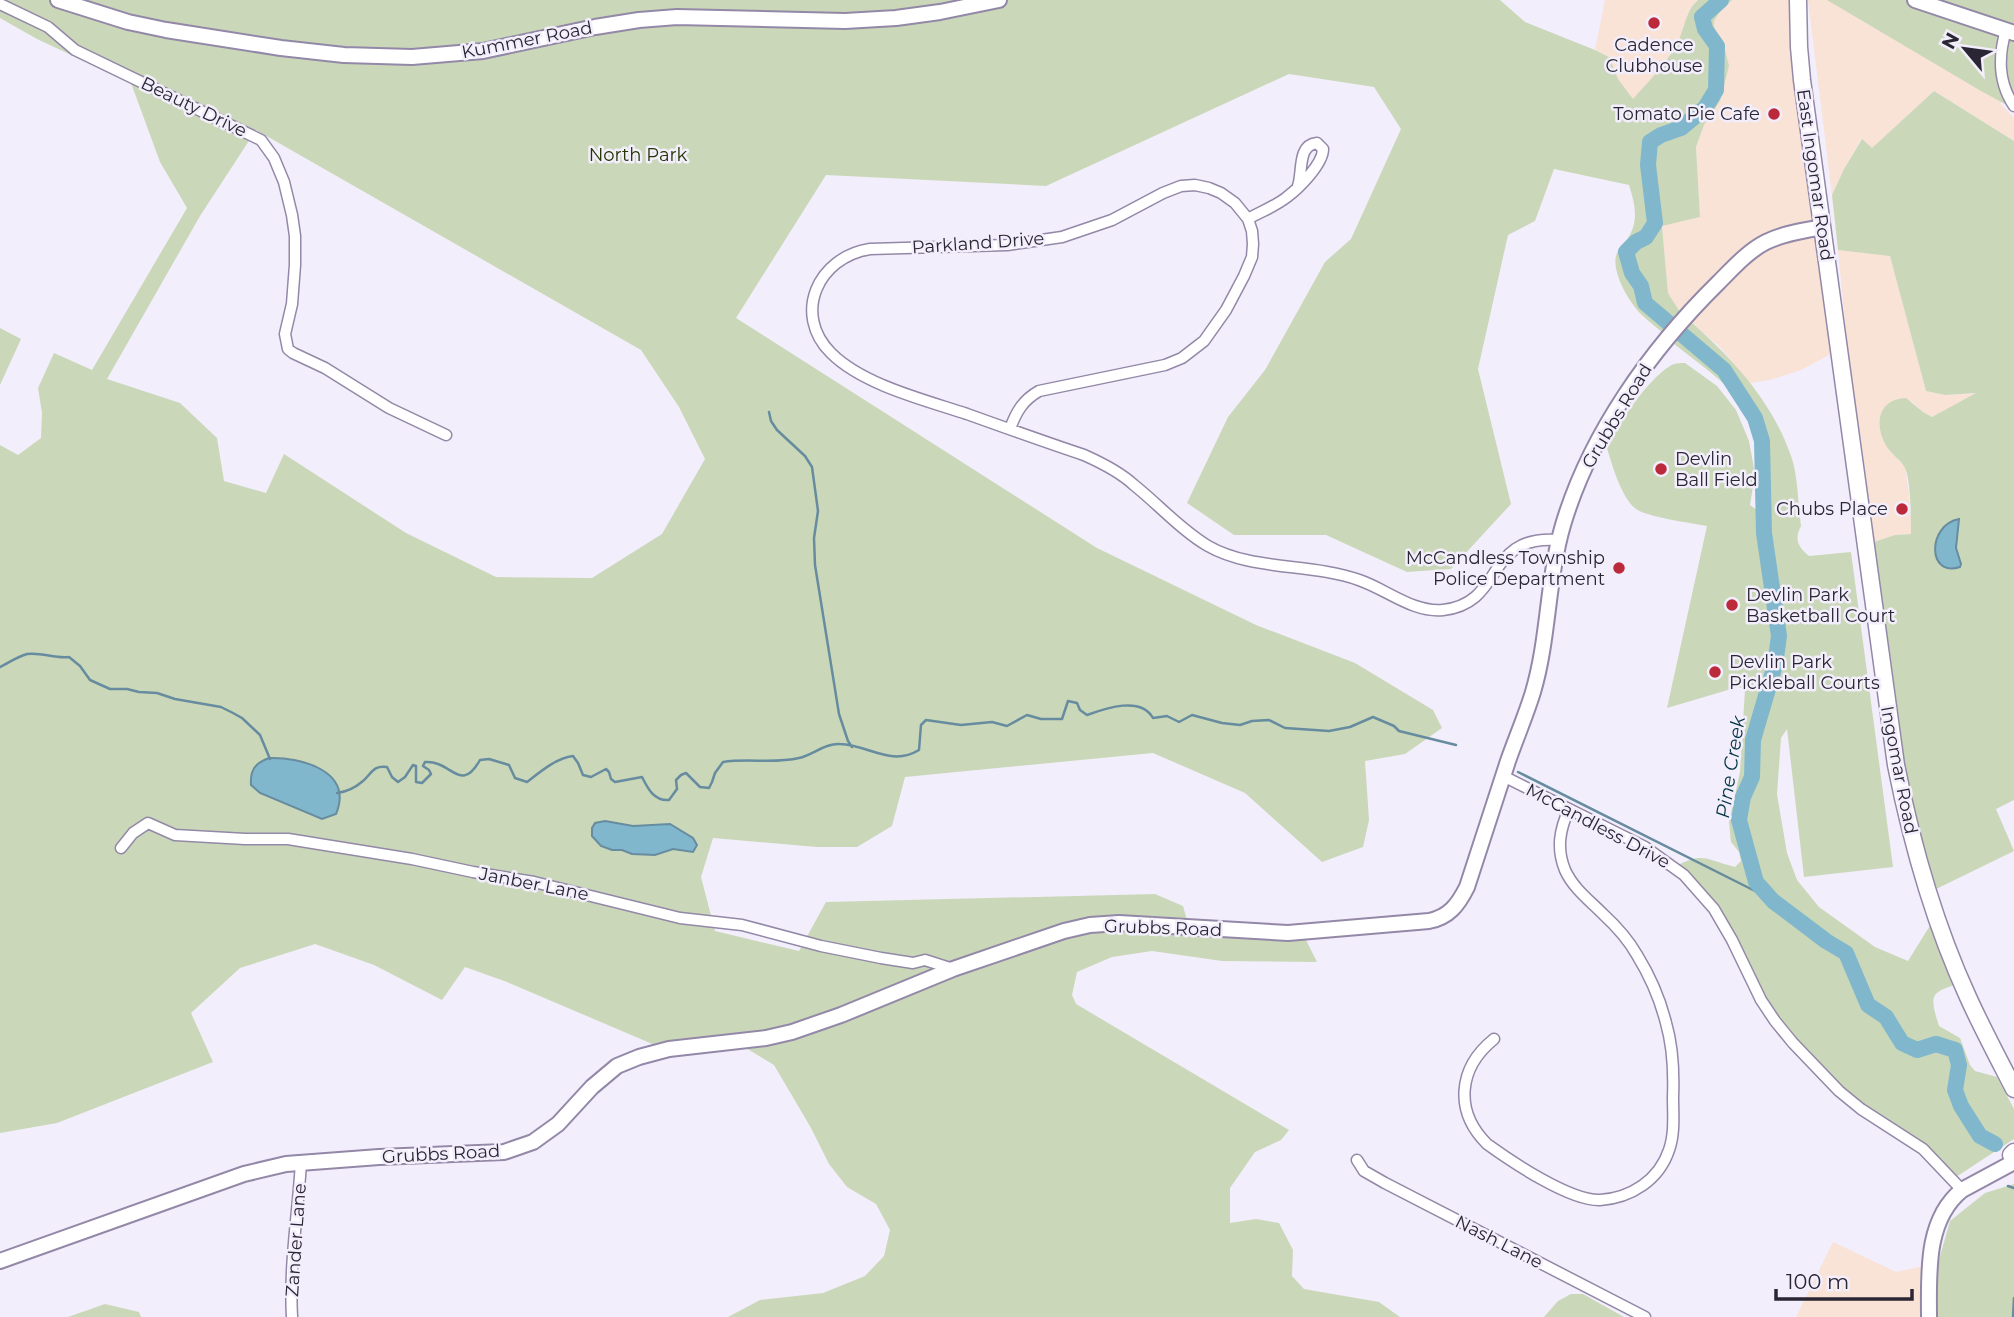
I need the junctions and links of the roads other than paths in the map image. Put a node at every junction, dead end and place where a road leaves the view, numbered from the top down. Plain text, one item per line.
1 (58, 0) edge
2 (999, 0) edge
3 (1798, 0) edge
4 (1915, 0) edge
5 (0, 4) edge
6 (2010, 32) edge
7 (2014, 106) edge
8 (1297, 186) dead end
9 (1248, 219) junction
10 (1822, 227) junction
11 (1838, 350) joint
12 (1010, 429) junction
13 (446, 435) dead end
14 (1559, 540) junction
15 (1503, 776) junction
16 (1569, 809) junction
17 (121, 848) dead end
18 (953, 969) junction
19 (1494, 1039) dead end
20 (2014, 1089) edge
21 (2013, 1158) edge
22 (1357, 1160) dead end
23 (301, 1163) junction
24 (1962, 1189) junction
25 (0, 1261) edge
26 (292, 1317) edge
27 (1645, 1317) edge
28 (1929, 1317) edge

1 - 2 street, Kummer Road
3 - 10 main road, East Ingomar Road
4 - 6 street
5 - 13 street, Beauty Drive
6 - 7 street
8 - 9 street
9 - 12 street
9 - 12 street, Parkland Drive
10 - 11 main road, East Ingomar Road
10 - 14 street, Grubbs Road
11 - 20 main road, Ingomar Road
12 - 14 street, Parkland Drive
14 - 15 street, Grubbs Road
15 - 16 street, McCandless Drive
15 - 18 street, Grubbs Road
16 - 19 street
16 - 24 street, McCandless Drive
17 - 18 street, Janber Lane
18 - 23 street, Grubbs Road
21 - 24 street
22 - 27 street, Nash Lane
23 - 25 street, Grubbs Road
23 - 26 street, Zander Lane
24 - 28 street

